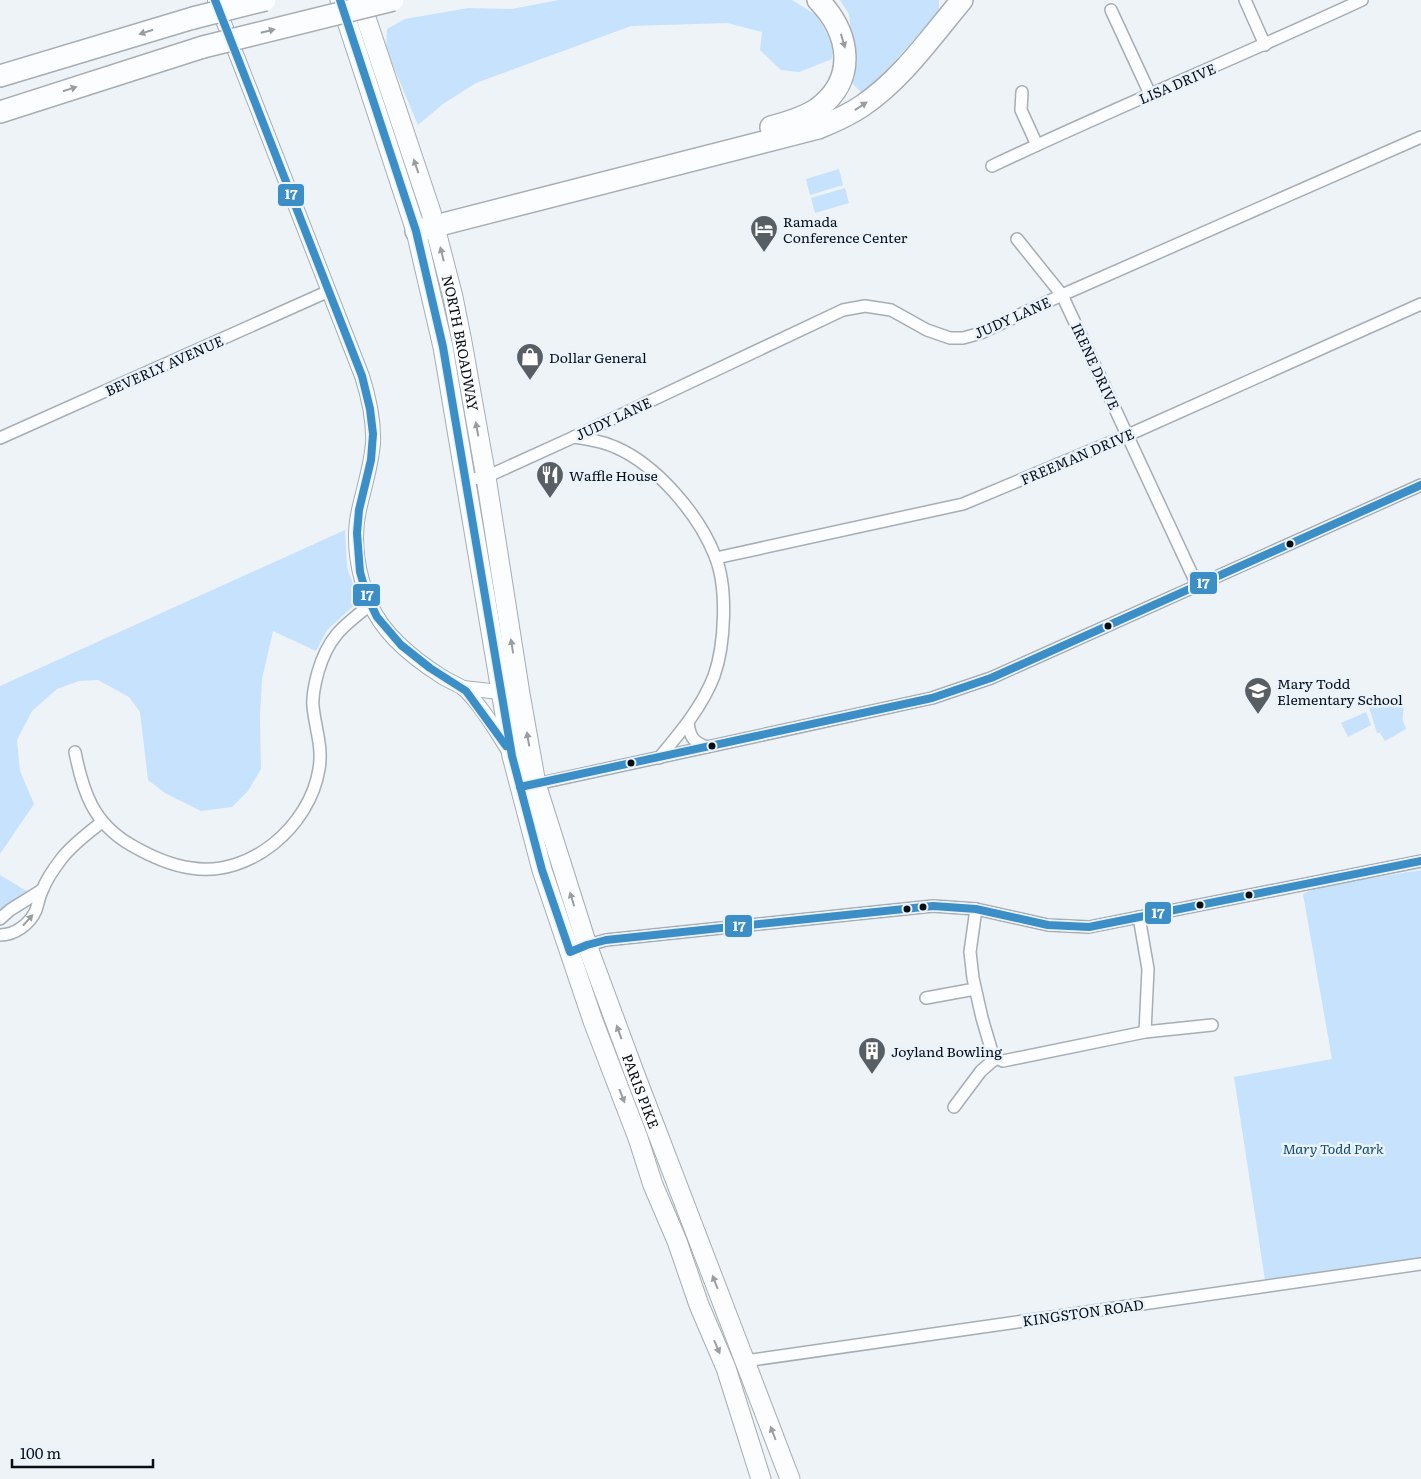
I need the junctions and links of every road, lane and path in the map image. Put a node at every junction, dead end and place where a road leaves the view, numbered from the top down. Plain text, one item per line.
1 (215, 0) edge
2 (264, 0) edge
3 (340, 0) edge
4 (360, 0) edge
5 (393, 0) edge
6 (818, 0) edge
7 (962, 0) edge
8 (1245, 0) edge
9 (1362, 0) edge
10 (1111, 10) dead end
11 (1265, 45) junction
12 (0, 76) edge
13 (1022, 92) dead end
14 (1150, 94) junction
15 (0, 112) edge
16 (1421, 137) edge
17 (1036, 145) junction
18 (992, 166) dead end
19 (424, 221) junction
20 (1017, 239) dead end
21 (329, 291) junction
22 (1062, 295) junction
23 (1421, 304) edge
24 (1128, 435) junction
25 (574, 437) junction
26 (0, 438) edge
27 (486, 477) junction
28 (465, 480) junction
29 (1421, 485) edge
30 (716, 558) junction
31 (1197, 585) junction
32 (370, 605) junction
33 (496, 666) junction
34 (463, 688) junction
35 (520, 694) junction
36 (501, 697) junction
37 (476, 703) junction
38 (688, 722) junction
39 (707, 747) junction
40 (75, 752) dead end
41 (512, 756) junction
42 (659, 758) junction
43 (528, 785) junction
44 (102, 822) junction
45 (1421, 861) edge
46 (42, 890) junction
47 (976, 909) junction
48 (1139, 917) junction
49 (0, 919) edge
50 (0, 935) edge
51 (578, 948) junction
52 (975, 989) junction
53 (926, 998) dead end
54 (1212, 1025) dead end
55 (1145, 1032) junction
56 (996, 1058) junction
57 (954, 1107) dead end
58 (1421, 1264) edge
59 (745, 1361) junction
60 (726, 1368) junction
61 (761, 1479) edge
62 (790, 1479) edge

1 - 21 street
2 -> 12 highway, bridge
3 - 19 highway, NORTH BROADWAY
19 -> 4 highway, NORTH BROADWAY
15 -> 5 highway, bridge
6 -> 19 highway
19 -> 7 highway
8 - 11 street
9 - 11 street, LISA DRIVE
10 - 14 street
11 - 14 street, LISA DRIVE
13 - 17 street
14 - 17 street, LISA DRIVE
16 - 22 street, JUDY LANE
17 - 18 street, LISA DRIVE
27 -> 19 highway, NORTH BROADWAY
19 - 28 highway, NORTH BROADWAY
20 - 22 street, IRENE DRIVE
21 - 26 street, BEVERLY AVENUE
21 - 32 street
22 - 24 street, IRENE DRIVE
22 - 25 street, JUDY LANE
23 - 24 street, FREEMAN DRIVE
24 - 30 street, FREEMAN DRIVE
24 - 31 street, IRENE DRIVE
25 - 27 street, JUDY LANE
25 - 30 street
27 - 28 street, JUDY LANE
35 -> 27 highway, NORTH BROADWAY
28 - 33 highway, NORTH BROADWAY
29 - 31 street
30 - 38 street
31 - 39 street
32 - 34 street
32 - 44 street
33 - 34 street
33 - 36 highway, NORTH BROADWAY
34 - 36 street
34 - 37 street
35 - 36 street
43 -> 35 highway, PARIS PIKE
36 - 37 street
36 - 41 highway, NORTH BROADWAY
37 - 41 street
38 - 39 street
38 - 42 street
39 - 42 street
40 - 44 street
41 - 43 highway, NORTH BROADWAY
42 - 43 street
43 - 51 highway, PARIS PIKE
44 - 46 street
45 - 48 street
46 - 49 street
50 -> 46 street
47 - 48 street
47 - 51 street
47 - 52 street
48 - 55 street
59 -> 51 highway, PARIS PIKE
51 -> 60 highway, PARIS PIKE
52 - 53 street
52 - 56 street
54 - 55 street
55 - 56 street
56 - 57 street
58 - 59 street, KINGSTON ROAD
59 - 60 highway
62 -> 59 highway, PARIS PIKE
60 - 61 highway, PARIS PIKE

